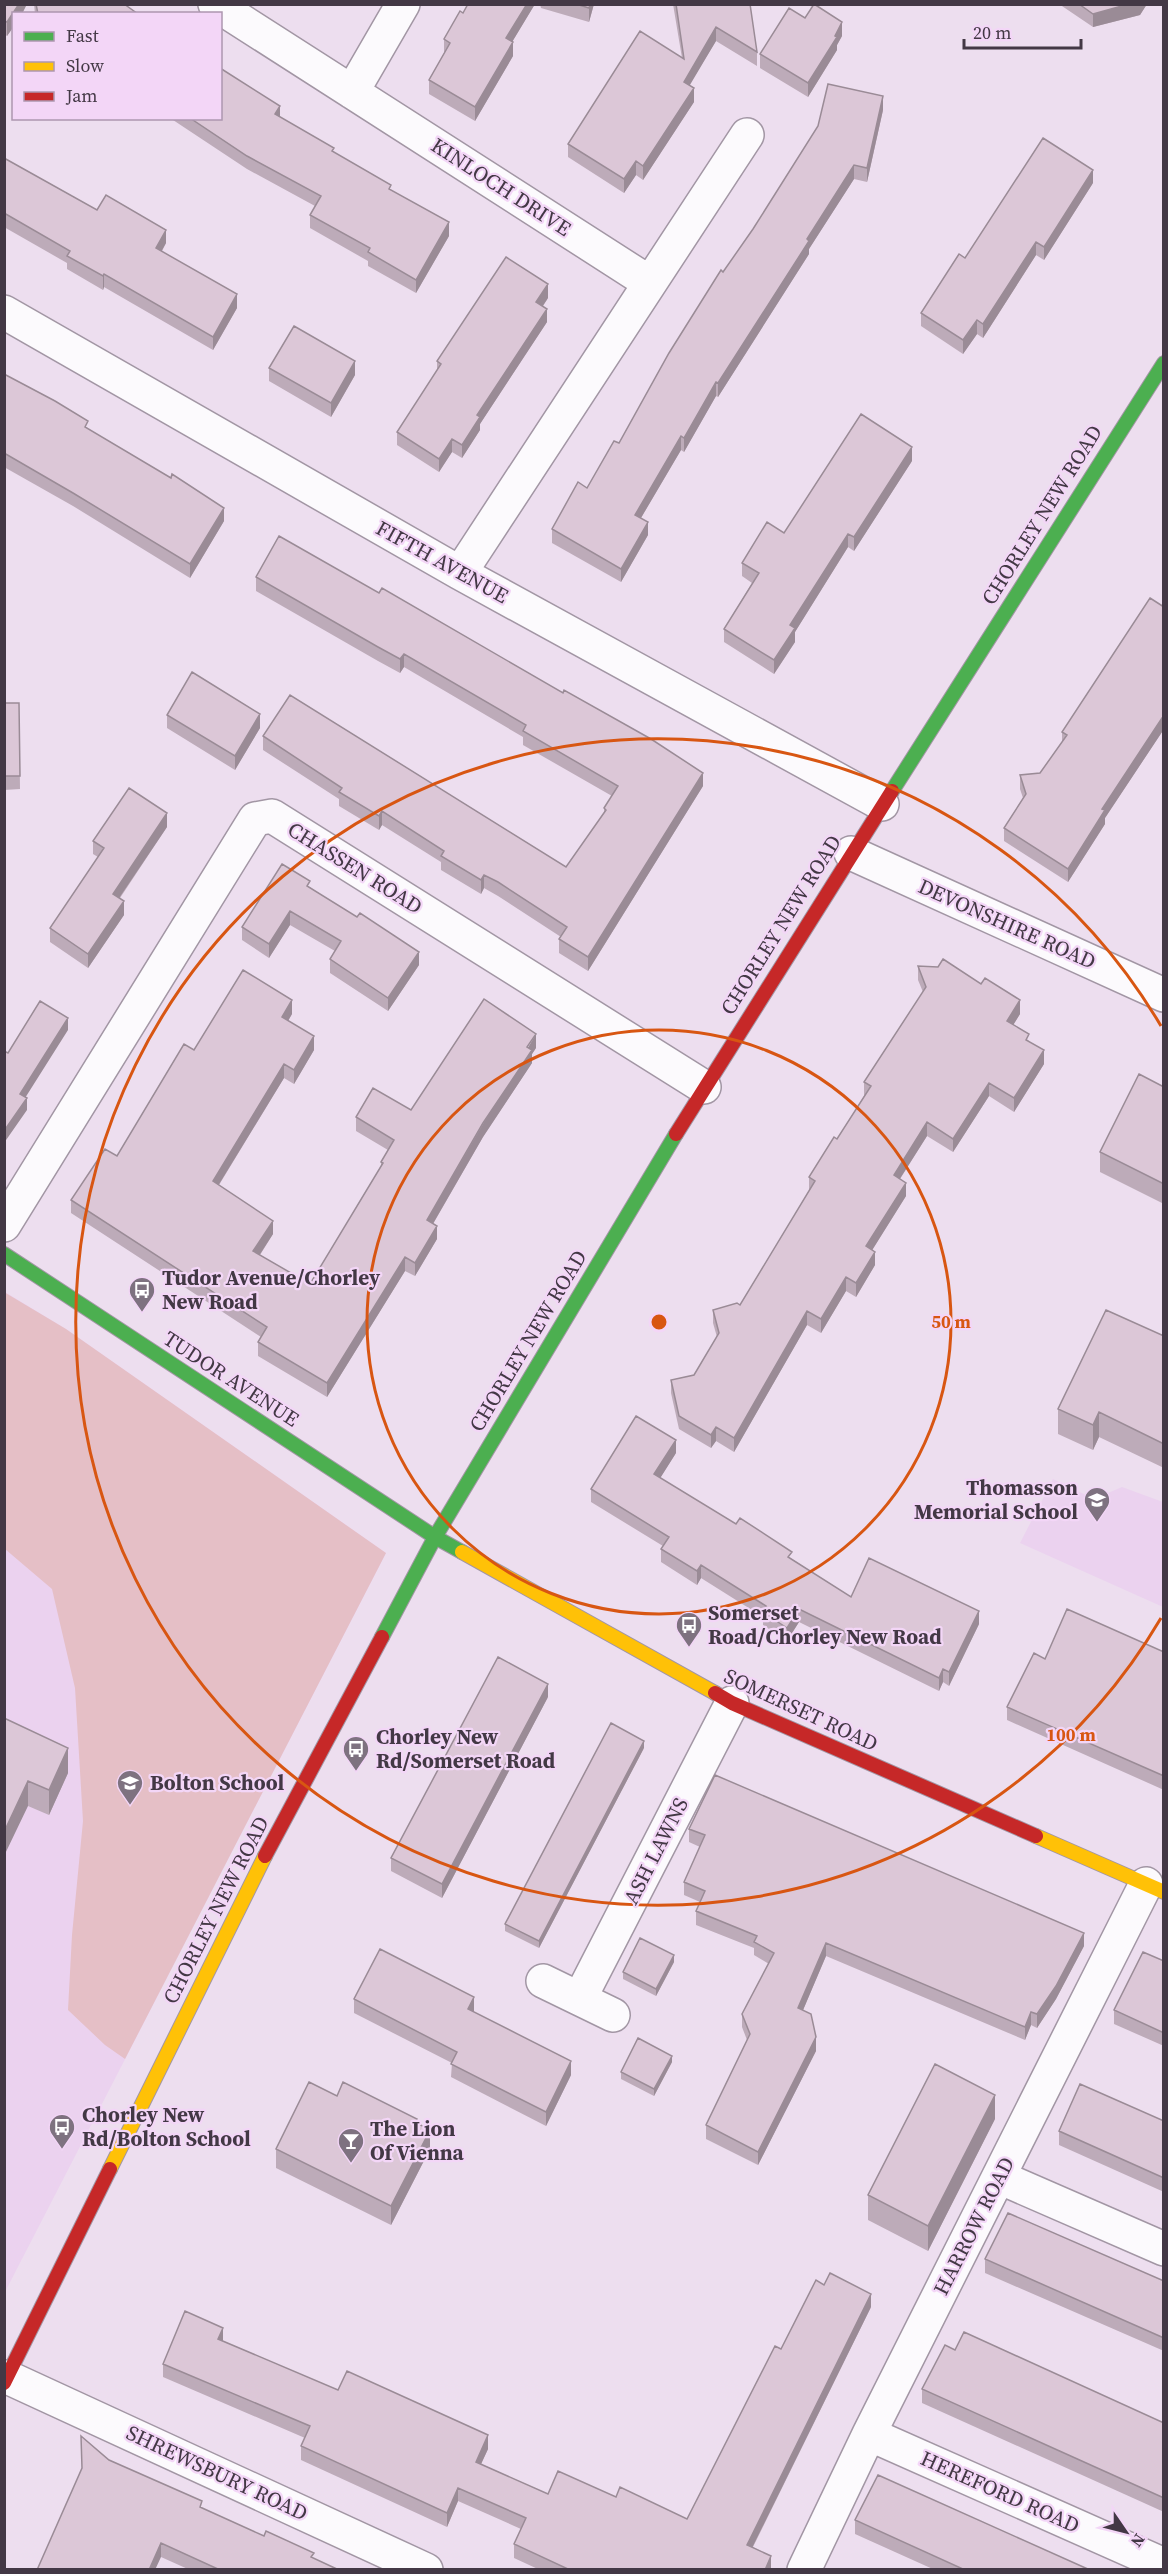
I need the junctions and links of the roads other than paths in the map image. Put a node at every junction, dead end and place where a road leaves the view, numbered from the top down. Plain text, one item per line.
1 (215, 4) edge
2 (403, 4) edge
3 (352, 92) junction
4 (747, 135) dead end
5 (650, 283) junction
6 (4, 312) edge
7 (1164, 363) edge
8 (460, 573) junction
9 (882, 804) junction
10 (851, 853) junction
11 (1164, 995) edge
12 (704, 1087) junction
13 (4, 1225) edge
14 (4, 1254) edge
15 (435, 1537) junction
16 (732, 1703) junction
17 (1155, 1888) edge
18 (543, 1981) dead end
19 (580, 1998) junction
20 (613, 2015) dead end
21 (999, 2177) junction
22 (1164, 2249) edge
23 (6, 2380) edge
24 (869, 2434) junction
25 (1164, 2565) edge
26 (426, 2570) edge
27 (804, 2570) edge

1 - 3 street, KINLOCH DRIVE
2 - 3 street
3 - 5 street, KINLOCH DRIVE
4 - 5 street
5 - 8 street
6 - 8 street, FIFTH AVENUE
7 - 9 main road, CHORLEY NEW ROAD
8 - 9 street, FIFTH AVENUE
9 - 10 main road, CHORLEY NEW ROAD
10 - 11 street, DEVONSHIRE ROAD
10 - 12 main road, CHORLEY NEW ROAD
12 - 13 street, CHASSEN ROAD
12 - 15 main road, CHORLEY NEW ROAD
14 - 15 main road, TUDOR AVENUE
15 - 16 main road, SOMERSET ROAD
15 - 23 main road, CHORLEY NEW ROAD
16 - 17 main road, SOMERSET ROAD
16 - 19 street, ASH LAWNS
17 - 21 street, HARROW ROAD
18 - 19 street
19 - 20 street
21 - 22 street
21 - 24 street, HARROW ROAD
23 - 26 street, SHREWSBURY ROAD
24 - 25 street, HEREFORD ROAD
24 - 27 street, HARROW ROAD

